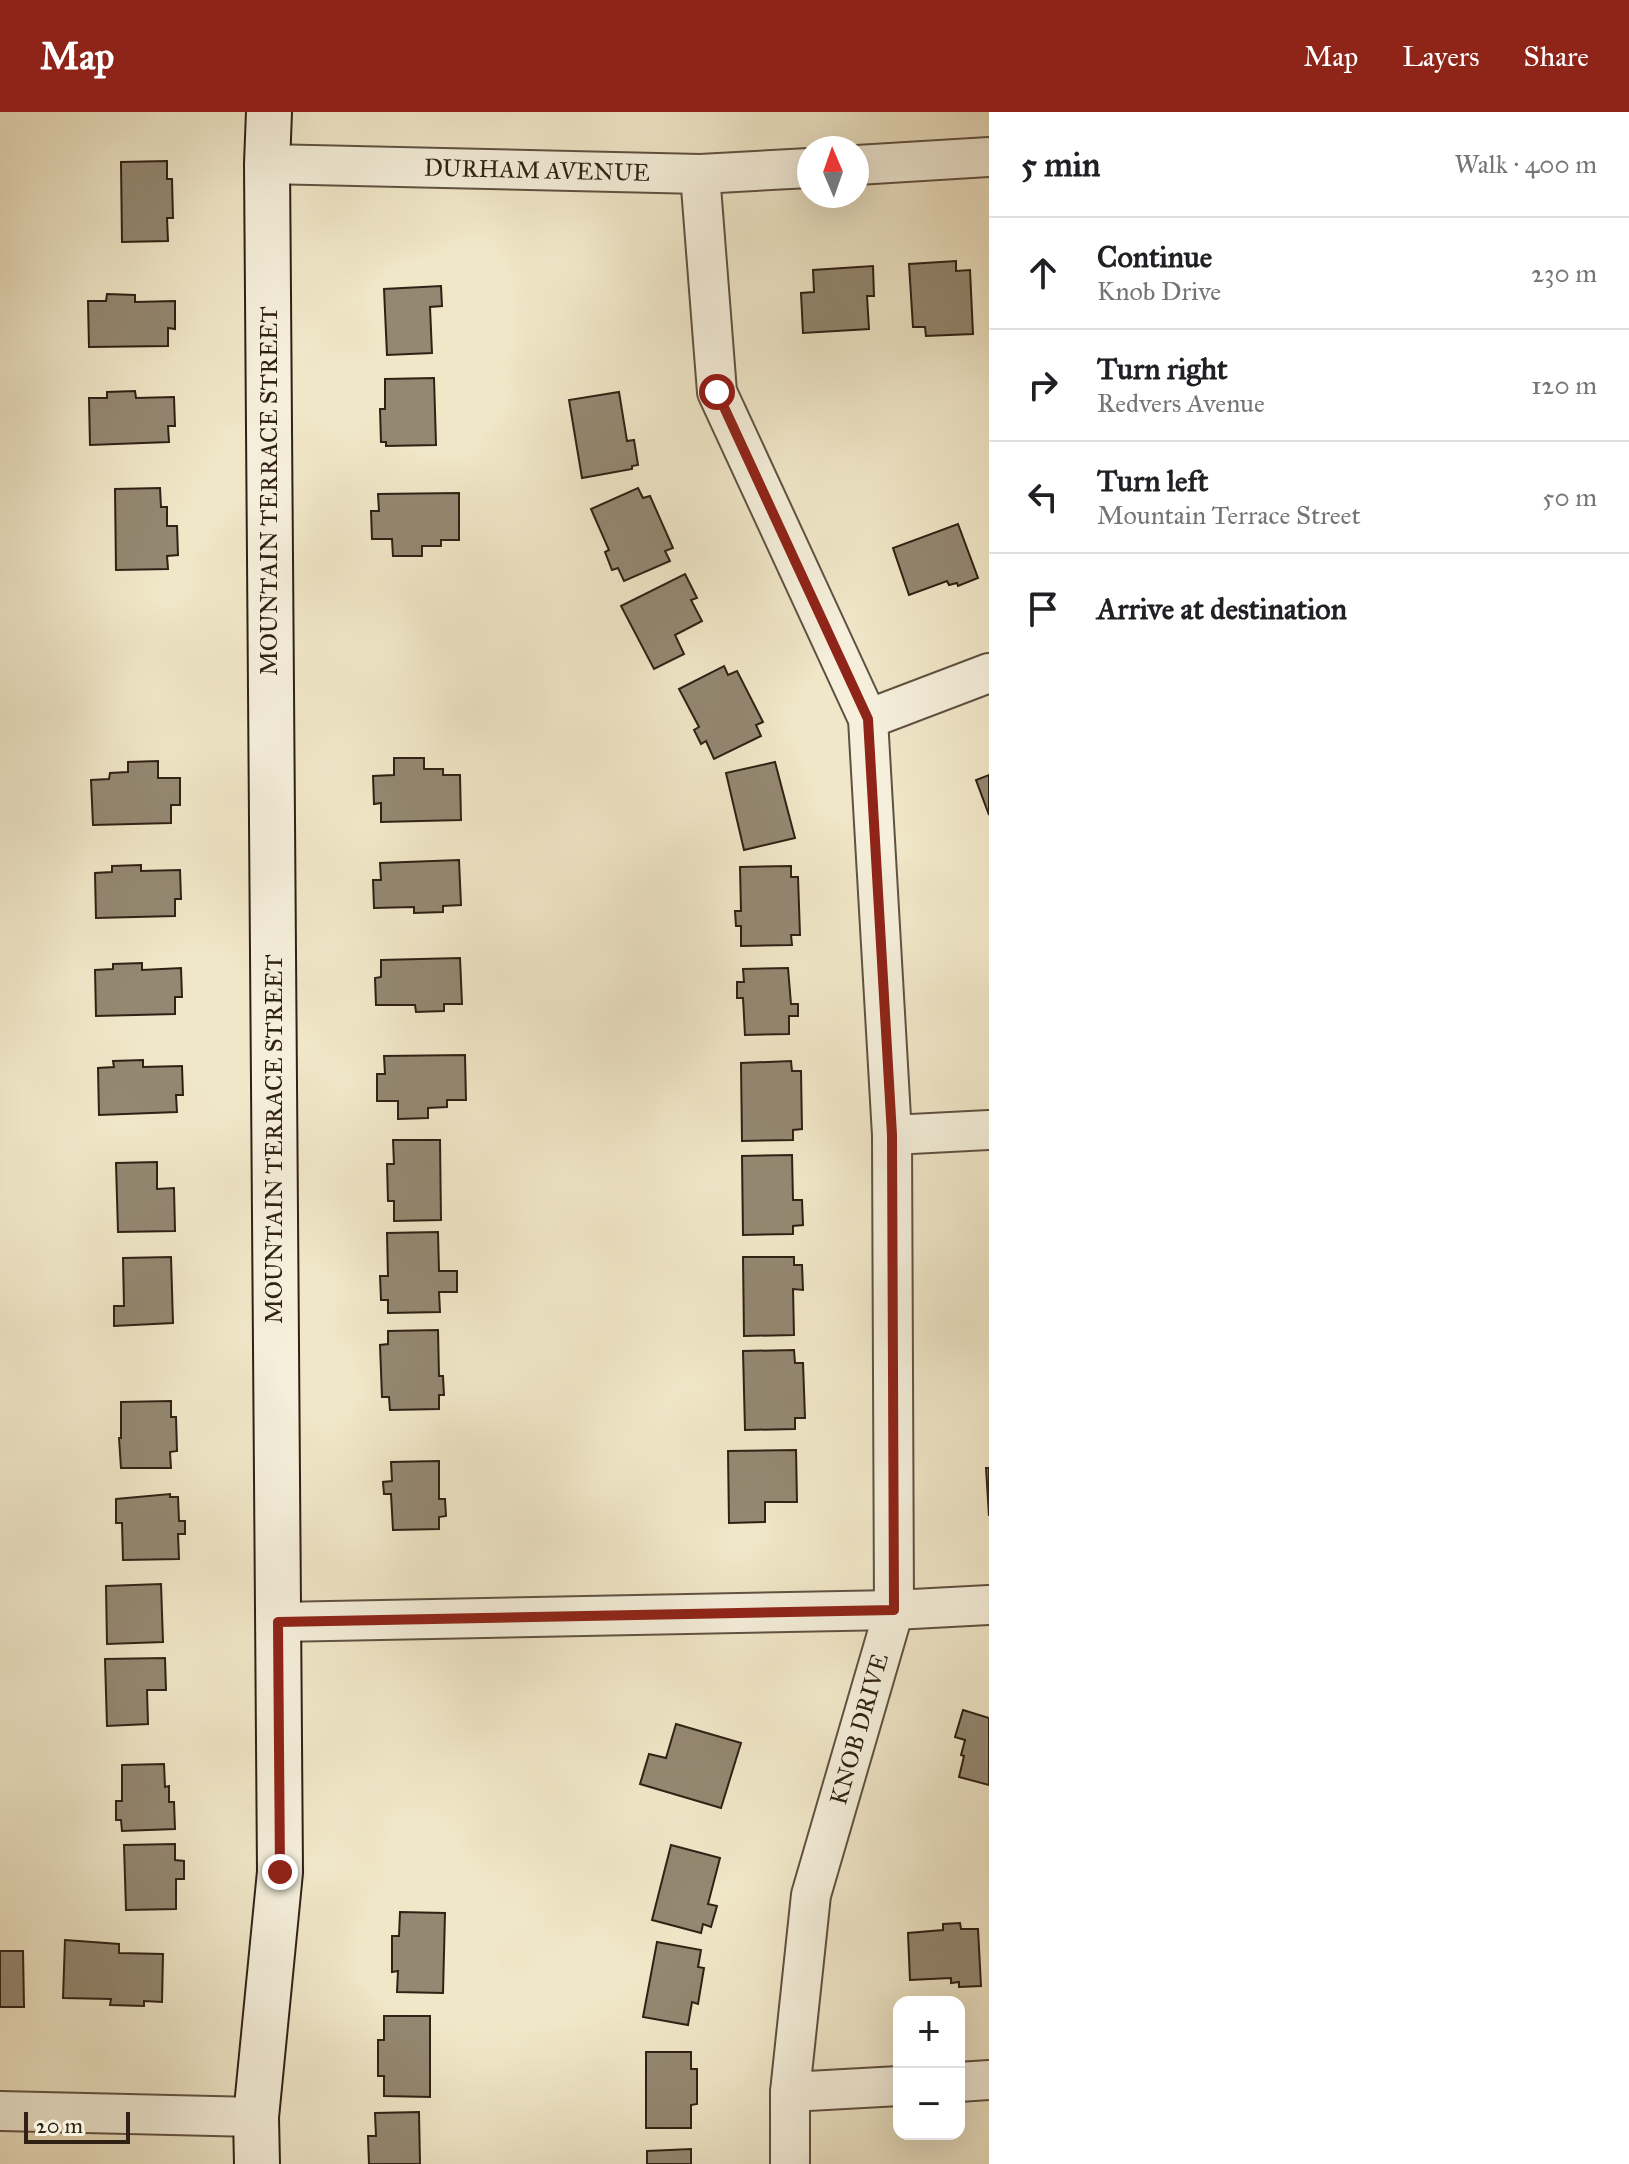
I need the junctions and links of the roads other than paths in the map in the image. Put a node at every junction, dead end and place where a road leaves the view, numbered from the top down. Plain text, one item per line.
1 (269, 112) edge
2 (989, 157) edge
3 (267, 164) junction
4 (869, 164) edge
5 (797, 169) edge
6 (700, 174) junction
7 (989, 673) edge
8 (868, 719) junction
9 (989, 1130) edge
10 (892, 1135) junction
11 (989, 1605) edge
12 (894, 1610) junction
13 (278, 1622) junction
14 (989, 2080) edge
15 (965, 2082) edge
16 (893, 2086) edge
17 (790, 2092) junction
18 (0, 2111) edge
19 (256, 2117) junction
20 (257, 2164) edge
21 (790, 2164) edge

1 - 3 street, MOUNTAIN TERRACE STREET
2 - 4 street
3 - 6 street, DURHAM AVENUE
3 - 13 street, MOUNTAIN TERRACE STREET
5 - 6 street, DURHAM AVENUE
6 - 8 street, KNOB DRIVE
7 - 8 street
8 - 10 street, KNOB DRIVE
9 - 10 street
10 - 12 street, KNOB DRIVE
11 - 12 street
12 - 13 street
12 - 17 street, KNOB DRIVE
13 - 19 street, MOUNTAIN TERRACE STREET
14 - 15 street
16 - 17 street
17 - 21 street, KNOB DRIVE
18 - 19 street
19 - 20 street, MOUNTAIN TERRACE STREET

